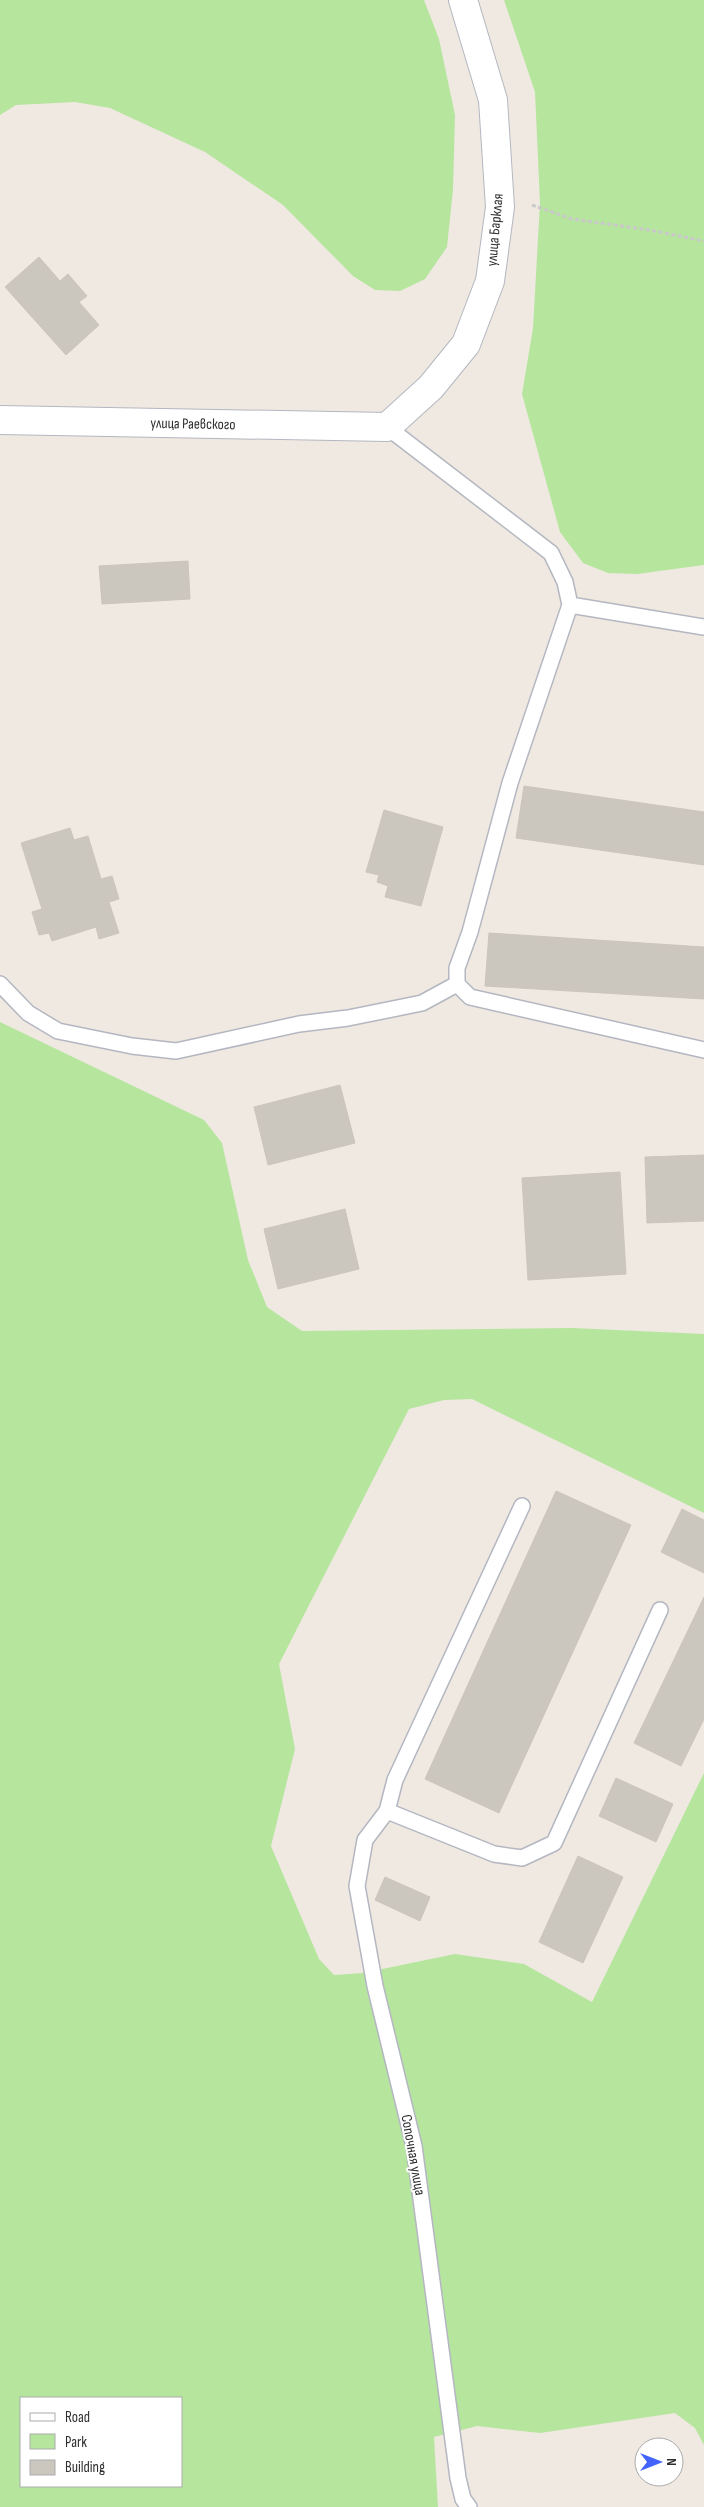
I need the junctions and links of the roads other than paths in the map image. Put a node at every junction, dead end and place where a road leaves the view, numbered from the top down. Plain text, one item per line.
1 (463, 0) edge
2 (0, 420) edge
3 (386, 427) junction
4 (570, 606) junction
5 (704, 627) edge
6 (0, 984) edge
7 (457, 984) junction
8 (704, 1050) edge
9 (522, 1506) dead end
10 (660, 1610) dead end
11 (387, 1811) junction
12 (469, 2507) edge

1 - 3 street, улица Барклая
2 - 3 street, улица Раевского
3 - 4 lane
4 - 5 lane
4 - 7 lane
6 - 7 lane
7 - 8 lane
9 - 11 lane
10 - 11 lane
11 - 12 lane, Сопочная улица

